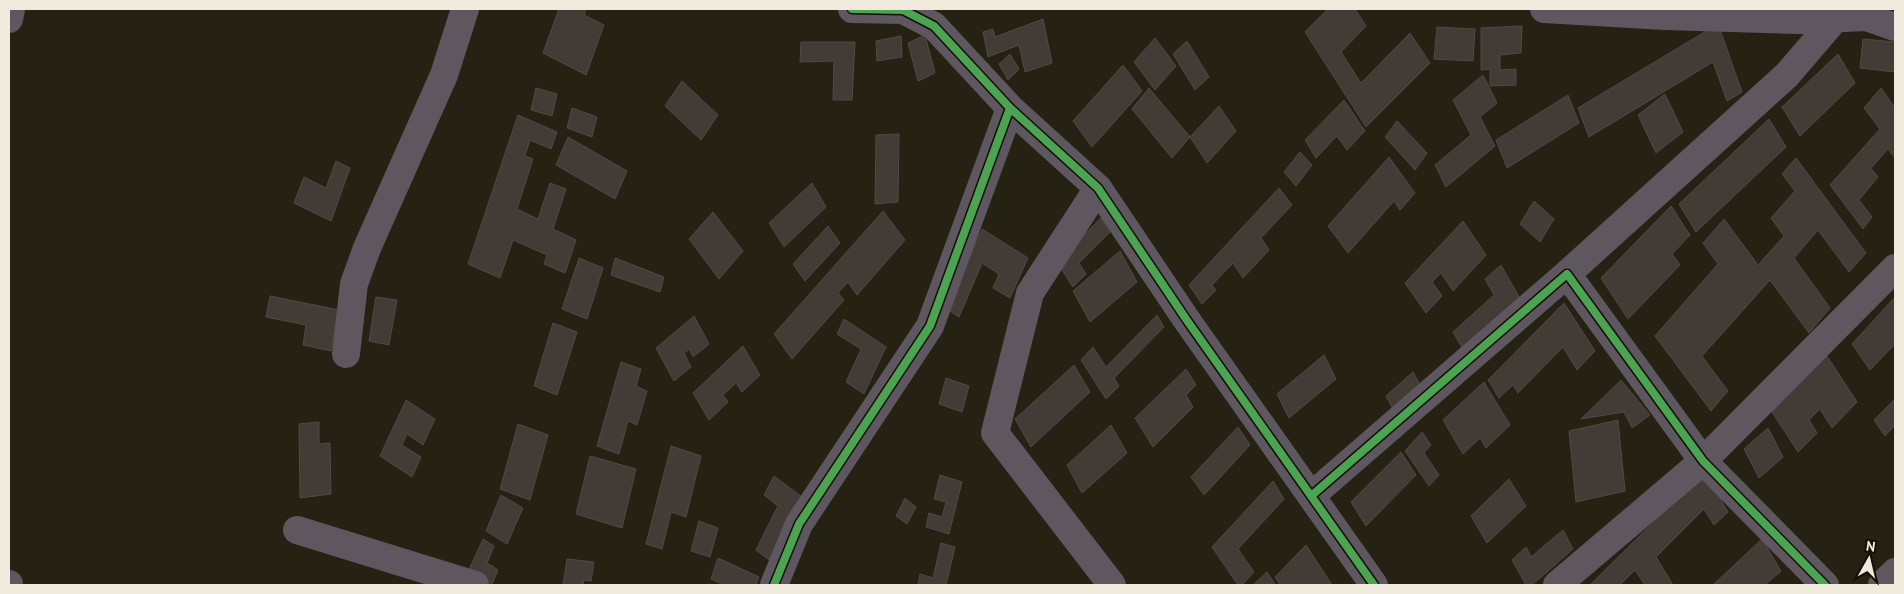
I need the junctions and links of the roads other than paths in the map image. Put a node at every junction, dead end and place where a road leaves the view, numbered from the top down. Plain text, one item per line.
1 (11, 9) edge
2 (465, 9) edge
3 (852, 9) edge
4 (1544, 9) edge
5 (916, 10) edge
6 (1835, 18) junction
7 (9, 19) edge
8 (1895, 27) edge
9 (1010, 108) junction
10 (1098, 188) junction
11 (1895, 268) edge
12 (1568, 274) junction
13 (346, 354) dead end
14 (1703, 461) junction
15 (1311, 496) junction
16 (297, 530) dead end
17 (1895, 572) edge
18 (475, 585) edge
19 (774, 585) edge
20 (1112, 585) edge
21 (1374, 585) edge
22 (1557, 585) edge
23 (1825, 585) edge
24 (1882, 585) edge

1 - 7 street
2 - 13 street
3 - 5 street
4 - 6 street
5 - 9 street
6 - 8 street
6 - 12 street
9 - 10 street
9 - 19 street
10 - 15 street
10 - 20 street
11 - 14 street
12 - 14 street
12 - 15 street
14 - 22 street
14 - 23 street
15 - 21 street
16 - 18 street
17 - 24 street

